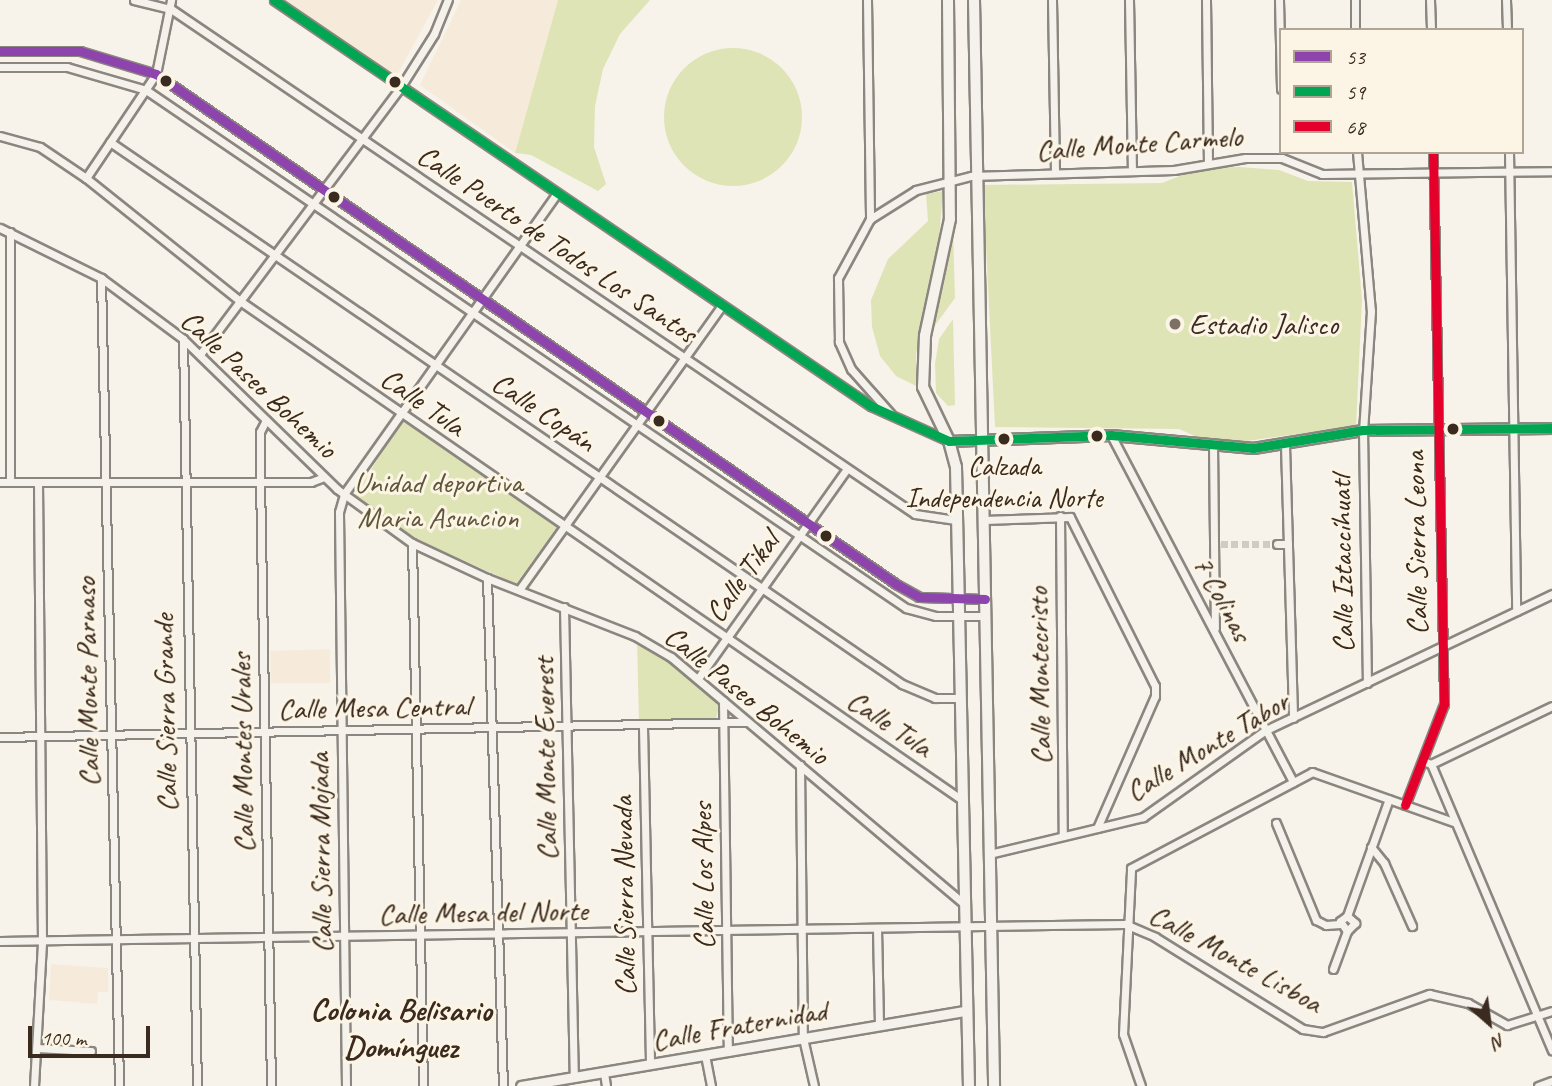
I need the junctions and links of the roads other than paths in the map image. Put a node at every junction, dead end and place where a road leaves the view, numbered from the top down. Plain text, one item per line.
1 (134, 0) edge
2 (171, 0) edge
3 (274, 0) edge
4 (448, 0) edge
5 (867, 0) edge
6 (948, 0) edge
7 (974, 0) edge
8 (1052, 0) edge
9 (1129, 0) edge
10 (1206, 0) edge
11 (1279, 0) edge
12 (1355, 0) edge
13 (1430, 0) edge
14 (1506, 0) edge
15 (171, 9) junction
16 (1280, 28) edge
17 (1355, 28) edge
18 (1431, 28) edge
19 (1507, 28) edge
20 (0, 51) edge
21 (0, 67) edge
22 (156, 74) junction
23 (400, 88) junction
24 (146, 90) junction
25 (0, 136) edge
26 (362, 139) junction
27 (110, 142) junction
28 (1357, 154) edge
29 (1433, 154) edge
30 (1509, 154) edge
31 (1282, 155) edge
32 (1208, 161) junction
33 (1132, 171) junction
34 (1552, 171) edge
35 (1509, 172) junction
36 (1055, 173) junction
37 (1433, 174) junction
38 (978, 175) junction
39 (1358, 175) junction
40 (86, 178) junction
41 (950, 181) junction
42 (323, 192) junction
43 (556, 195) junction
44 (314, 205) junction
45 (870, 219) junction
46 (0, 228) edge
47 (12, 235) junction
48 (0, 239) edge
49 (520, 246) junction
50 (275, 255) junction
51 (101, 278) junction
52 (482, 300) junction
53 (240, 301) junction
54 (720, 308) junction
55 (473, 313) junction
56 (183, 339) junction
57 (201, 353) junction
58 (684, 358) junction
59 (436, 365) junction
60 (646, 412) junction
61 (891, 414) junction
62 (401, 415) junction
63 (266, 420) junction
64 (637, 425) junction
65 (1514, 428) junction
66 (1552, 428) edge
67 (1437, 429) junction
68 (1363, 430) junction
69 (1111, 435) junction
70 (982, 440) junction
71 (949, 441) junction
72 (1213, 444) junction
73 (1285, 445) junction
74 (847, 469) junction
75 (324, 477) junction
76 (600, 477) junction
77 (260, 479) junction
78 (185, 480) junction
79 (10, 481) junction
80 (105, 481) junction
81 (0, 482) edge
82 (38, 482) junction
83 (344, 494) junction
84 (1060, 516) junction
85 (956, 520) junction
86 (984, 520) junction
87 (808, 524) junction
88 (564, 527) junction
89 (799, 536) junction
90 (412, 543) junction
91 (1278, 544) tunnel mouth
92 (1288, 544) junction
93 (487, 578) junction
94 (762, 588) junction
95 (519, 590) junction
96 (1552, 594) edge
97 (957, 599) junction
98 (985, 599) junction
99 (564, 607) junction
100 (1516, 611) junction
101 (986, 615) junction
102 (958, 617) junction
103 (1215, 632) junction
104 (726, 639) junction
105 (1441, 647) junction
106 (699, 677) junction
107 (1367, 683) junction
108 (961, 698) junction
109 (723, 701) junction
110 (1552, 706) edge
111 (1293, 718) junction
112 (723, 722) junction
113 (748, 722) junction
114 (567, 726) junction
115 (643, 727) junction
116 (491, 728) junction
117 (416, 729) junction
118 (341, 730) junction
119 (1266, 730) junction
120 (264, 732) junction
121 (188, 733) junction
122 (111, 734) junction
123 (40, 736) junction
124 (0, 737) edge
125 (1427, 763) junction
126 (800, 765) junction
127 (1293, 782) junction
128 (1388, 799) junction
129 (962, 800) junction
130 (1405, 805) junction
131 (1453, 822) junction
132 (1276, 823) dead end
133 (1097, 828) junction
134 (1063, 836) junction
135 (1371, 847) junction
136 (989, 854) junction
137 (964, 904) junction
138 (1347, 916) junction
139 (1125, 924) junction
140 (1340, 924) junction
141 (966, 926) junction
142 (991, 926) junction
143 (1412, 926) dead end
144 (877, 928) junction
145 (802, 929) junction
146 (726, 930) junction
147 (1347, 931) junction
148 (647, 933) junction
149 (571, 934) junction
150 (495, 935) junction
151 (420, 936) junction
152 (344, 937) junction
153 (268, 938) junction
154 (192, 939) junction
155 (116, 940) junction
156 (0, 941) edge
157 (42, 941) junction
158 (1333, 969) dead end
159 (966, 1011) junction
160 (1552, 1011) edge
161 (1538, 1017) junction
162 (879, 1026) junction
163 (803, 1038) junction
164 (37, 1048) junction
165 (1552, 1050) edge
166 (91, 1051) dead end
167 (728, 1052) junction
168 (705, 1055) junction
169 (650, 1065) junction
170 (604, 1073) junction
171 (574, 1078) junction
172 (1552, 1081) edge
173 (34, 1086) edge
174 (119, 1086) edge
175 (197, 1086) edge
176 (271, 1086) edge
177 (346, 1086) edge
178 (423, 1086) edge
179 (503, 1086) edge
180 (521, 1086) edge
181 (606, 1086) edge
182 (711, 1086) edge
183 (814, 1086) edge
184 (969, 1086) edge
185 (994, 1086) edge
186 (1141, 1086) edge
187 (1538, 1086) edge

1 - 15 street, Calle Puerto de Todos Los Santos
2 - 15 street
3 - 23 street
4 - 23 street
5 - 45 street
6 - 41 main road
7 - 38 main road
8 - 36 street
9 - 33 street
10 - 32 street
11 - 16 street
12 - 17 street
13 - 18 street
14 - 19 street
15 - 22 street
15 - 26 street, Calle Puerto de Todos Los Santos
20 - 22 street
21 - 24 street
22 - 24 street
22 - 42 street
23 - 26 street
23 - 43 street
24 - 27 street
24 - 44 street
25 - 40 street, Calle Tula
26 - 42 street
26 - 49 street, Calle Puerto de Todos Los Santos
27 - 40 street
27 - 50 street, Calle Copán
28 - 39 street, Calle Iztaccíhuatl
29 - 37 street, Calle Sierra Leona
30 - 35 street
31 - 32 street, Calle Monte Carmelo
31 - 39 street, Calle Monte Carmelo
32 - 33 street, Calle Monte Carmelo
33 - 36 street, Calle Monte Carmelo
34 - 35 street, Calle Monte Carmelo
35 - 37 street, Calle Monte Carmelo
35 - 65 street
36 - 38 street, Calle Monte Carmelo
37 - 39 street, Calle Monte Carmelo
37 - 67 street, Calle Sierra Leona
38 - 41 street, Calle Monte Carmelo
38 - 70 main road
39 - 68 street, Calle Iztaccíhuatl
40 - 53 street, Calle Tula
41 - 45 street, Calle Monte Carmelo
41 - 71 main road
42 - 44 street
42 - 52 street
43 - 49 street
43 - 54 street
44 - 50 street
44 - 55 street
45 - 61 street
46 - 47 street, Calle Paseo Bohemio
47 - 48 street
47 - 51 street, Calle Paseo Bohemio
47 - 79 street
49 - 52 street
49 - 58 street, Calle Puerto de Todos Los Santos
50 - 53 street
50 - 59 street, Calle Copán
51 - 56 street, Calle Paseo Bohemio
51 - 80 street, Calle Monte Parnaso
52 - 55 street
52 - 60 street
53 - 57 street
53 - 62 street, Calle Tula
54 - 58 street
54 - 61 street
55 - 59 street
55 - 64 street
56 - 57 street, Calle Paseo Bohemio
56 - 78 street, Calle Sierra Grande
57 - 63 street, Calle Paseo Bohemio
58 - 60 street
58 - 74 street, Calle Puerto de Todos Los Santos
59 - 62 street
59 - 76 street, Calle Copán
60 - 64 street
60 - 87 street
61 - 71 street
62 - 83 street
62 - 88 street, Calle Tula
63 - 75 street, Calle Paseo Bohemio
63 - 77 street, Calle Montes Urales
64 - 76 street
64 - 89 street
65 - 66 street
65 - 67 street
65 - 100 street
67 - 68 street
67 - 105 street, Calle Sierra Leona
68 - 73 street
68 - 107 street, Calle Iztaccíhuatl
69 - 70 street
69 - 72 street
69 - 103 street, 7 Colinas
70 - 71 street
70 - 86 main road
71 - 85 main road
72 - 73 street
72 - 103 street
73 - 92 street
74 - 85 street, Calle Puerto de Todos Los Santos
74 - 87 street, Calle Tikal
75 - 77 street
75 - 83 street, Calle Paseo Bohemio
76 - 88 street
76 - 94 street, Calle Copán
77 - 78 street
77 - 120 street, Calle Montes Urales
78 - 80 street
78 - 121 street, Calle Sierra Grande
79 - 81 street
79 - 82 street
80 - 82 street
80 - 122 street, Calle Monte Parnaso
82 - 123 street
83 - 90 street, Calle Paseo Bohemio
83 - 118 street, Calle Sierra Mojada
84 - 86 street
84 - 133 street
84 - 134 street, Calle Montecristo
85 - 97 main road
86 - 98 main road
87 - 89 street, Calle Tikal
87 - 97 street
88 - 95 street
88 - 104 street, Calle Tula
89 - 94 street, Calle Tikal
89 - 102 street
90 - 93 street, Calle Paseo Bohemio
90 - 117 street
91 - 92 street
92 - 111 street
93 - 95 street, Calle Paseo Bohemio
93 - 116 street
94 - 104 street, Calle Tikal
94 - 108 street, Calle Copán
95 - 99 street, Calle Paseo Bohemio
96 - 100 street, Calle Monte Tabor
97 - 98 street
97 - 102 main road
98 - 101 main road
99 - 106 street, Calle Paseo Bohemio
99 - 114 street, Calle Monte Everest
100 - 105 street, Calle Monte Tabor
101 - 102 street
101 - 136 main road
102 - 108 main road
103 - 119 street, 7 Colinas
104 - 106 street, Calle Tikal
104 - 129 street, Calle Tula
105 - 107 street, Calle Monte Tabor
105 - 125 street, Calle Sierra Leona
106 - 109 street, Calle Paseo Bohemio
107 - 111 street, Calle Monte Tabor
108 - 129 main road
109 - 112 street, Calle Los Alpes
109 - 113 street, Calle Paseo Bohemio
110 - 125 street
111 - 119 street, Calle Monte Tabor
112 - 113 street, Calle Mesa Central
112 - 115 street, Calle Mesa Central
112 - 146 street, Calle Los Alpes
113 - 126 street, Calle Paseo Bohemio
114 - 115 street, Calle Mesa Central
114 - 116 street, Calle Mesa Central
114 - 149 street, Calle Monte Everest
115 - 148 street, Calle Sierra Nevada
116 - 117 street, Calle Mesa Central
116 - 150 street
117 - 118 street, Calle Mesa Central
117 - 151 street
118 - 120 street, Calle Mesa Central
118 - 152 street, Calle Sierra Mojada
119 - 127 street, 7 Colinas
119 - 133 street, Calle Monte Tabor
120 - 121 street, Calle Mesa Central
120 - 153 street, Calle Montes Urales
121 - 122 street, Calle Mesa Central
121 - 154 street, Calle Sierra Grande
122 - 123 street, Calle Mesa Central
122 - 155 street, Calle Monte Parnaso
123 - 124 street, Calle Mesa Central
123 - 157 street
125 - 130 street, Calle Sierra Leona
125 - 131 street
126 - 137 street, Calle Paseo Bohemio
126 - 145 street
127 - 128 street
127 - 139 street
128 - 130 street
128 - 135 street
129 - 137 main road
130 - 131 street
131 - 161 street
132 - 140 street
133 - 134 street, Calle Monte Tabor
134 - 136 street, Calle Monte Tabor
135 - 138 street
135 - 143 street
136 - 142 main road
137 - 141 main road
138 - 140 street
138 - 147 street
139 - 142 street, Calle Monte Lisboa
139 - 161 street, Calle Monte Lisboa
139 - 186 street
140 - 147 street
141 - 142 street, Calle Monte Lisboa
141 - 144 street, Calle Mesa del Norte
141 - 159 main road
142 - 185 main road
144 - 145 street, Calle Mesa del Norte
144 - 162 street
145 - 146 street, Calle Mesa del Norte
145 - 163 street
146 - 148 street, Calle Mesa del Norte
146 - 167 street, Calle Los Alpes
147 - 158 street
148 - 149 street, Calle Mesa del Norte
148 - 169 street, Calle Sierra Nevada
149 - 150 street, Calle Mesa del Norte
149 - 171 street, Calle Monte Everest
150 - 151 street, Calle Mesa del Norte
150 - 179 street
151 - 152 street, Calle Mesa del Norte
151 - 178 street
152 - 153 street, Calle Mesa del Norte
152 - 177 street, Calle Sierra Mojada
153 - 154 street, Calle Mesa del Norte
153 - 176 street, Calle Montes Urales
154 - 155 street, Calle Mesa del Norte
154 - 175 street, Calle Sierra Grande
155 - 157 street, Calle Mesa del Norte
155 - 174 street, Calle Monte Parnaso
156 - 157 street, Calle Mesa del Norte
157 - 164 street
159 - 162 street, Calle Fraternidad
159 - 184 main road
160 - 161 street, Calle Monte Lisboa
161 - 165 street
162 - 163 street, Calle Fraternidad
163 - 167 street, Calle Fraternidad
163 - 183 street
164 - 166 street
164 - 173 street
167 - 168 street, Calle Fraternidad
168 - 169 street, Calle Fraternidad
168 - 182 street
169 - 170 street, Calle Fraternidad
170 - 171 street, Calle Fraternidad
170 - 181 street
171 - 180 street, Calle Fraternidad
172 - 187 street

